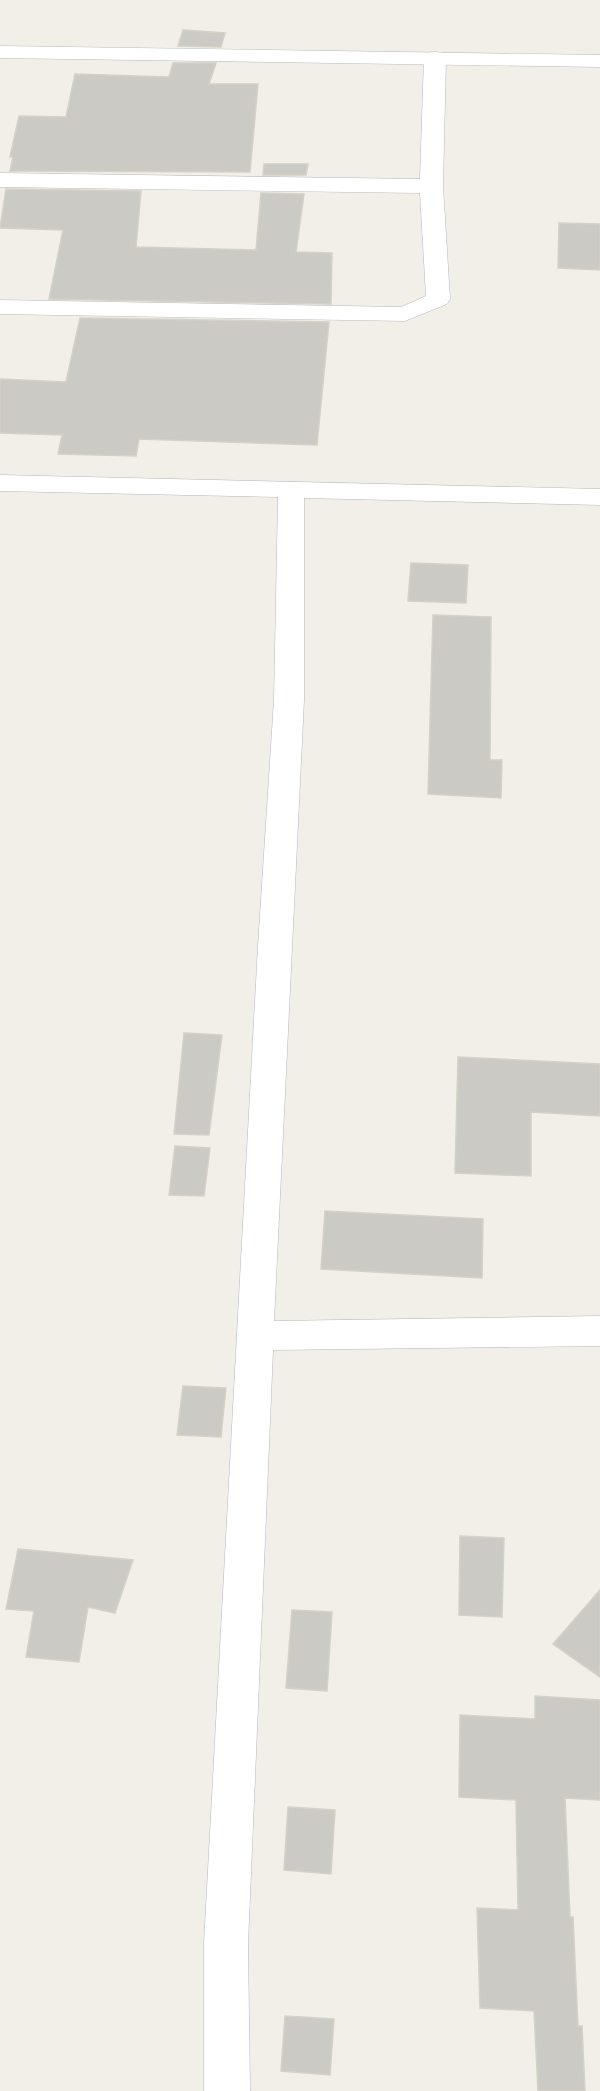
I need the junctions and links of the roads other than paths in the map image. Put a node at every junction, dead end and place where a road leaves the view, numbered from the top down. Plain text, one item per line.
1 (0, 52) edge
2 (435, 58) junction
3 (600, 61) edge
4 (0, 180) edge
5 (431, 186) junction
6 (0, 307) edge
7 (0, 483) edge
8 (291, 489) junction
9 (600, 497) edge
10 (600, 1331) edge
11 (257, 1336) junction
12 (227, 2091) edge

1 - 2 street
2 - 3 street
2 - 5 street
4 - 5 street
5 - 6 street
7 - 8 street
8 - 9 street
8 - 11 street
10 - 11 street
11 - 12 street

